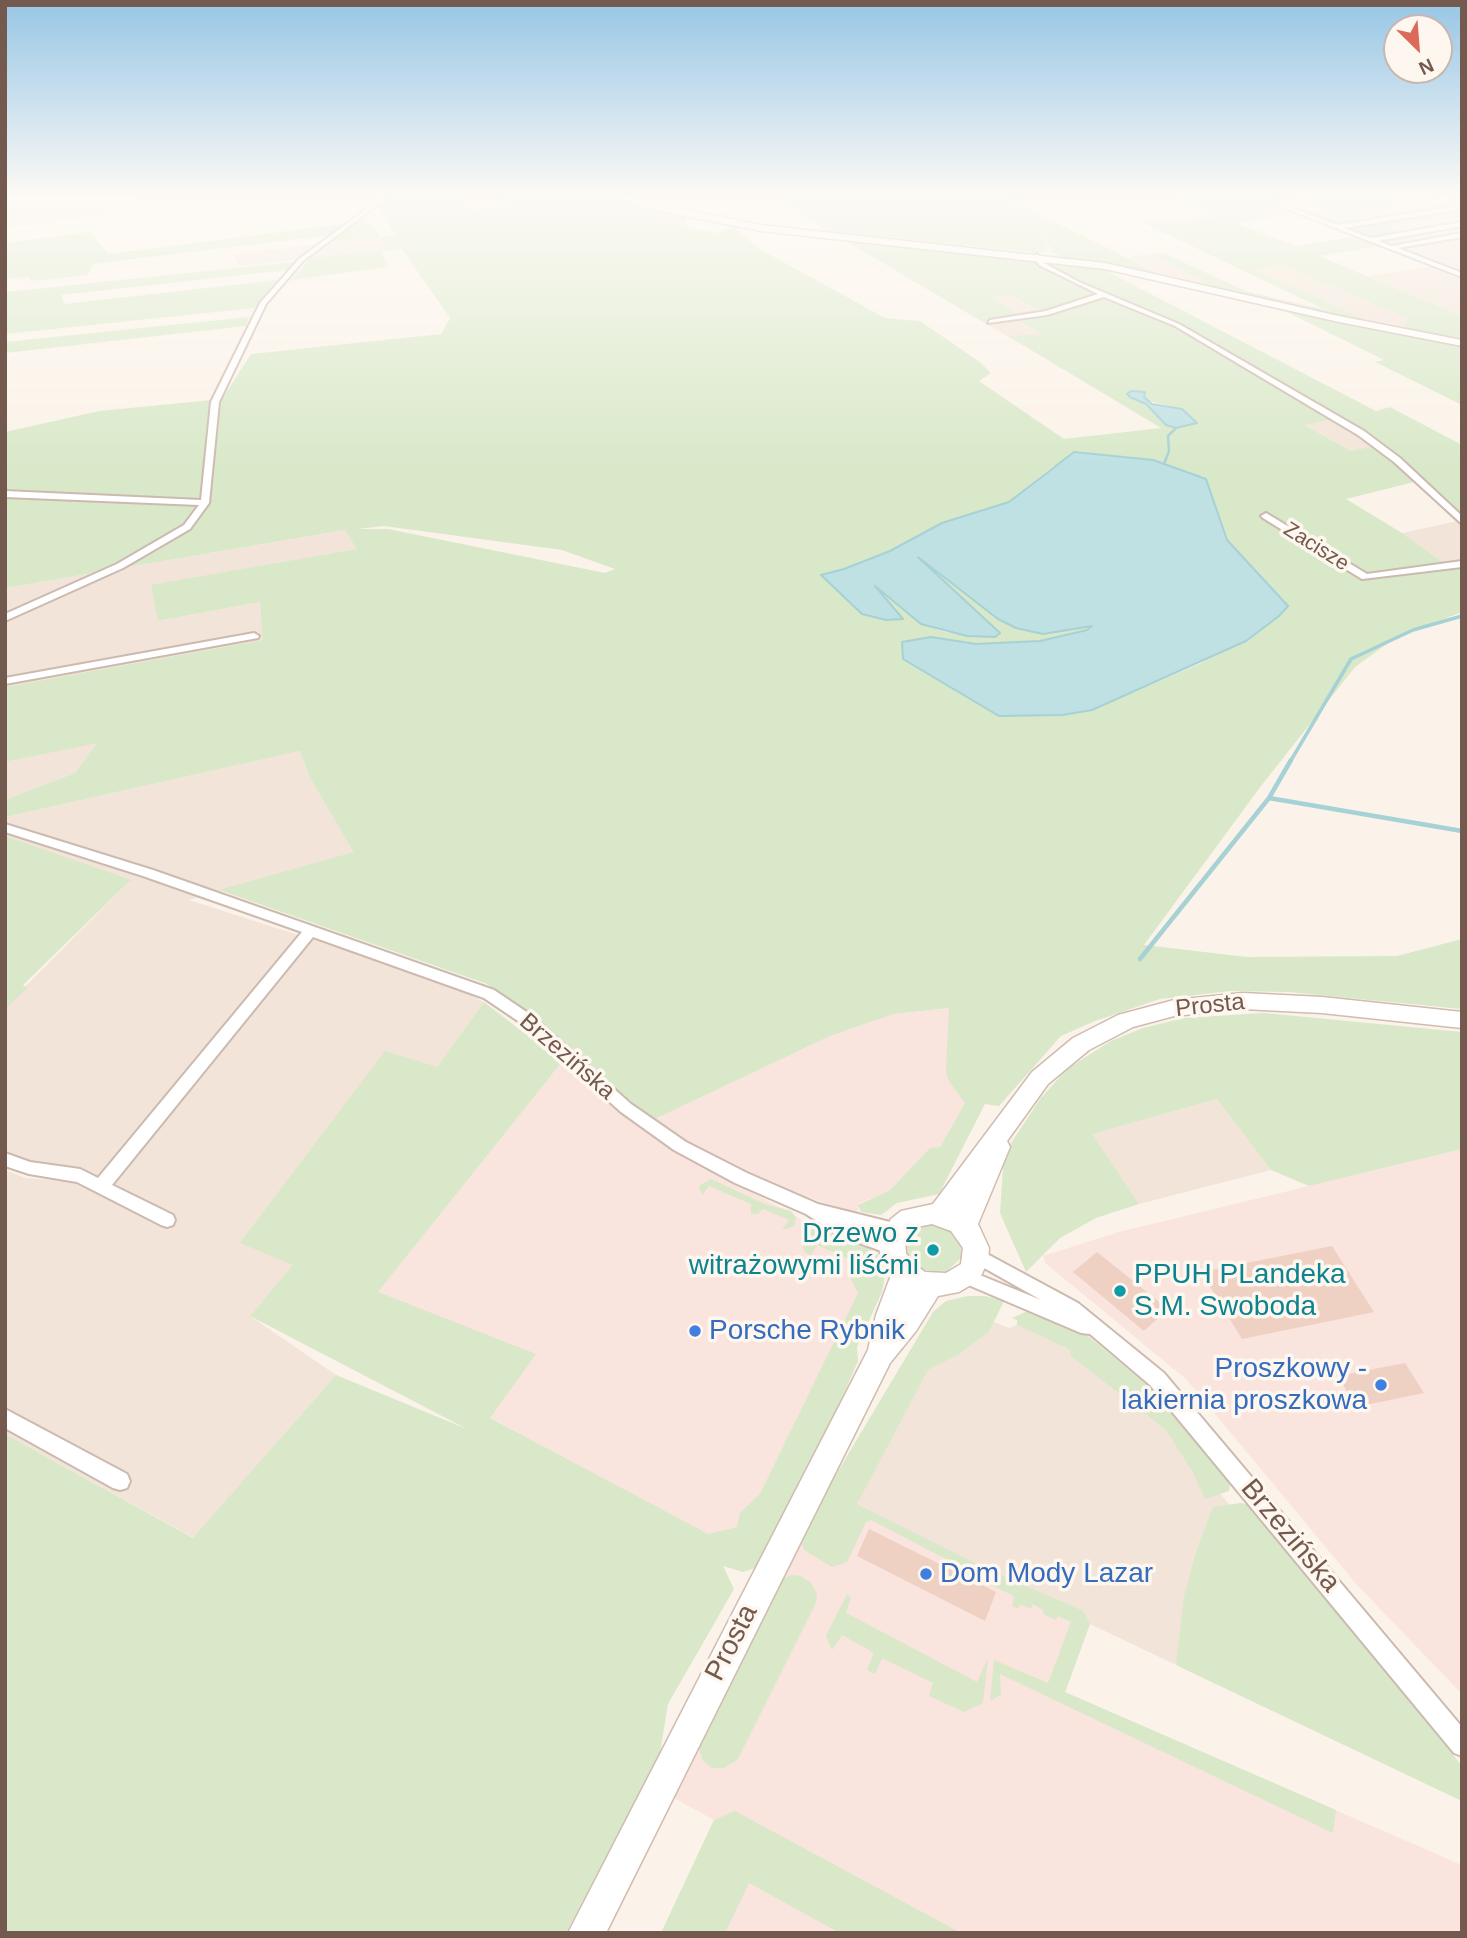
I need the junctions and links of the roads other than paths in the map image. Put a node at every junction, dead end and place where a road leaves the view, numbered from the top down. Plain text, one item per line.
1 (277, 288) edge
2 (1090, 288) edge
3 (1208, 288) edge
4 (1103, 295) junction
5 (990, 322) dead end
6 (1462, 342) edge
7 (5, 494) edge
8 (205, 503) junction
9 (1266, 516) dead end
10 (1462, 521) edge
11 (1462, 555) edge
12 (1462, 564) edge
13 (1440, 567) junction
14 (5, 618) edge
15 (254, 636) dead end
16 (5, 681) edge
17 (5, 828) edge
18 (312, 930) junction
19 (1462, 1020) edge
20 (1002, 1128) junction
21 (5, 1160) edge
22 (103, 1185) junction
23 (939, 1215) junction
24 (167, 1220) dead end
25 (964, 1227) junction
26 (894, 1239) junction
27 (971, 1266) junction
28 (905, 1273) junction
29 (931, 1285) junction
30 (898, 1319) junction
31 (5, 1418) edge
32 (120, 1480) dead end
33 (1462, 1745) edge
34 (586, 1933) edge

1 - 8 street
2 - 4 street
3 - 6 street
4 - 5 street
4 - 10 street
7 - 8 street
8 - 14 street
9 - 13 street, Zacisze
11 - 13 street
12 - 13 street
15 - 16 street
17 - 18 street, Brzezińska
18 - 22 street
18 - 26 street, Brzezińska
19 - 20 street, Prosta
20 - 23 street, Prosta
20 - 25 street, Prosta
21 - 22 street
22 - 24 street
23 - 25 street
23 - 26 street
25 - 27 street
26 - 28 street
27 - 29 street
27 - 33 street, Brzezińska
28 - 29 street
28 - 30 street, Prosta
29 - 30 street, Prosta
30 - 34 street, Prosta
31 - 32 street

